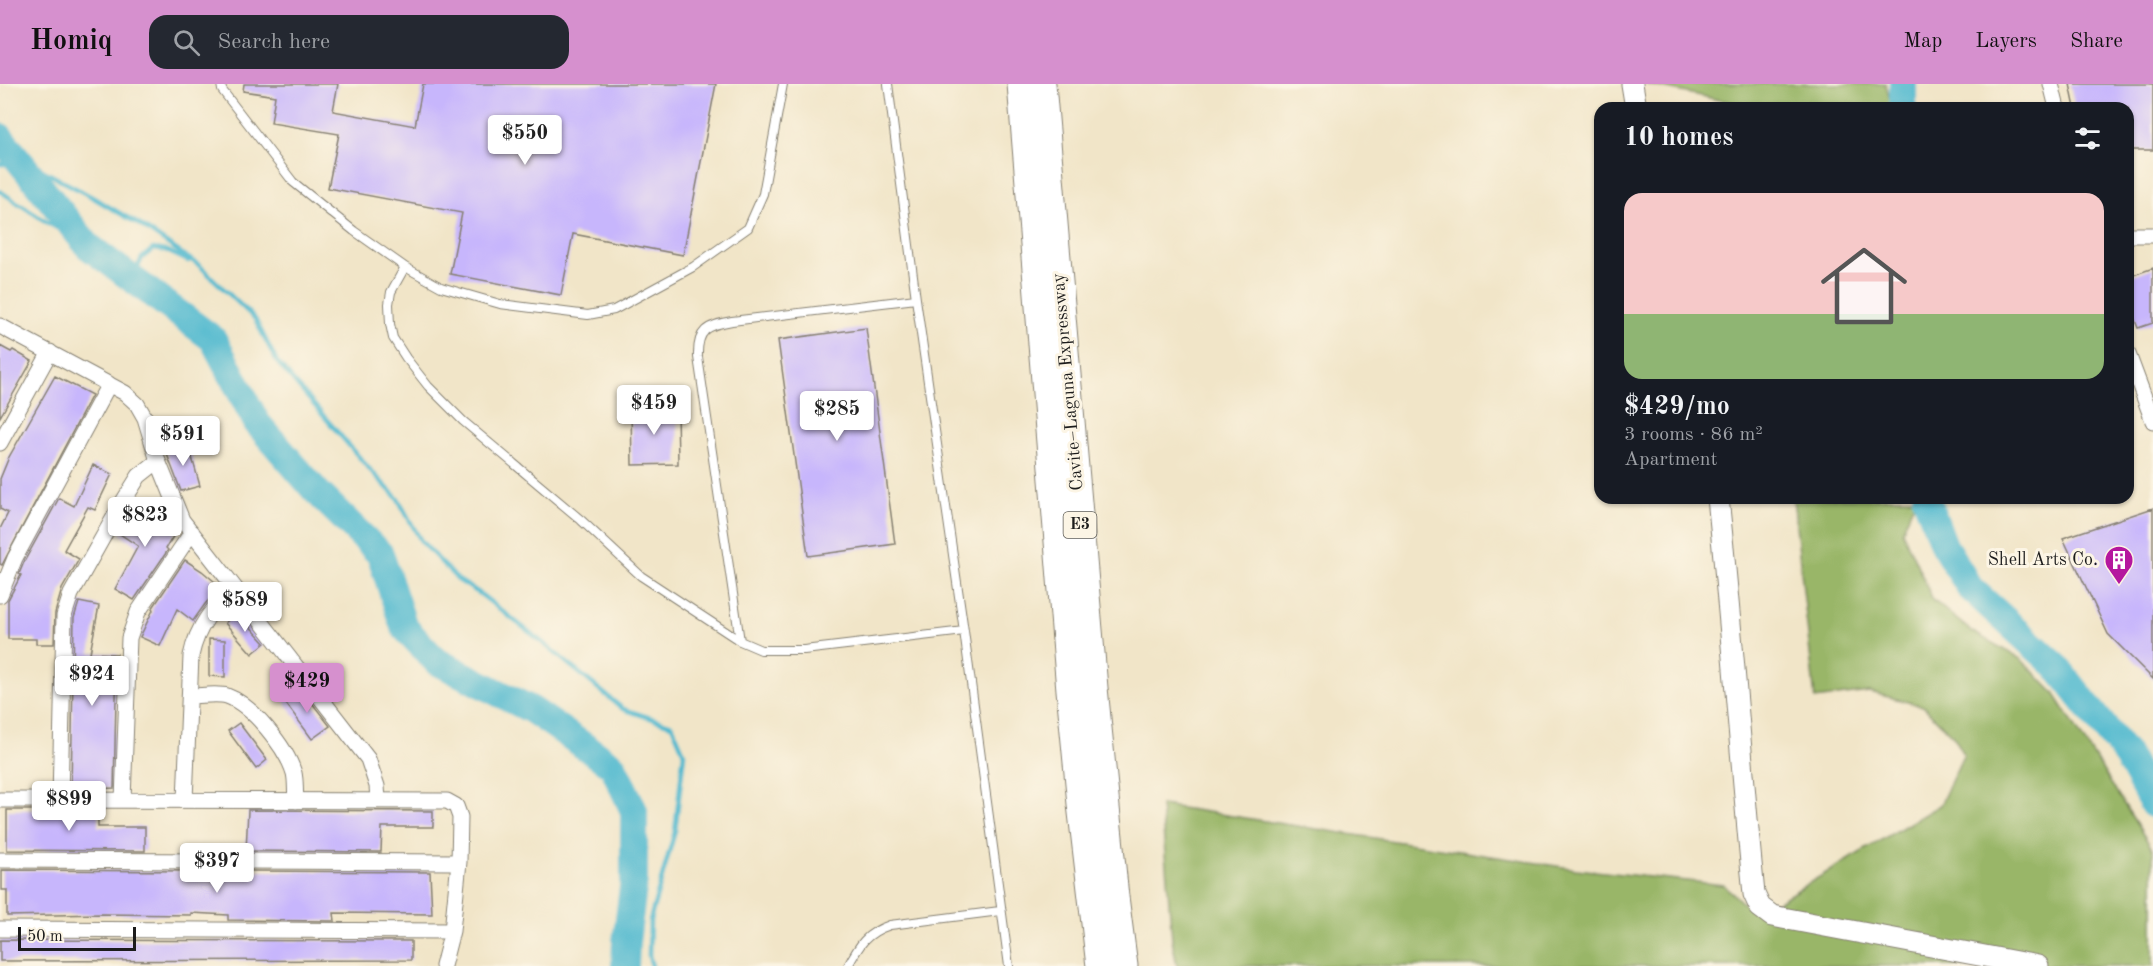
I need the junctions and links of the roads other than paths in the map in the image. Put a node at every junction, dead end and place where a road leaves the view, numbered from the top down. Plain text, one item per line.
1 (221, 84) edge
2 (783, 84) edge
3 (888, 84) edge
4 (1021, 84) edge
5 (1042, 84) edge
6 (1632, 84) edge
7 (2050, 84) edge
8 (1635, 102) edge
9 (2054, 102) edge
10 (2134, 235) edge
11 (2153, 235) edge
12 (405, 267) junction
13 (915, 299) junction
14 (0, 326) edge
15 (50, 352) junction
16 (2134, 370) edge
17 (109, 384) junction
18 (2153, 421) edge
19 (0, 443) edge
20 (158, 461) junction
21 (1719, 504) edge
22 (192, 532) junction
23 (234, 588) junction
24 (0, 595) edge
25 (964, 631) junction
26 (740, 641) junction
27 (190, 696) junction
28 (0, 800) edge
29 (60, 800) junction
30 (123, 800) junction
31 (185, 800) junction
32 (378, 800) junction
33 (296, 801) junction
34 (0, 860) edge
35 (459, 862) junction
36 (1000, 911) junction
37 (0, 928) edge
38 (452, 931) junction
39 (443, 966) edge
40 (848, 966) edge
41 (1009, 966) edge
42 (1101, 966) edge
43 (1124, 966) edge
44 (2038, 966) edge

1 - 12 lane
2 - 12 lane
3 - 13 lane
4 - 42 highway, Cavite–Laguna Expressway / E3
5 - 43 highway, Cavite–Laguna Expressway / E3
6 - 8 street
7 - 9 street
10 - 11 street
12 - 26 lane
13 - 25 lane
13 - 26 lane
14 - 15 street
15 - 17 street
15 - 19 street
16 - 18 street
17 - 20 street
17 - 24 street
20 - 22 street
20 - 29 street
21 - 44 street
22 - 23 street
22 - 30 street
23 - 27 street
23 - 32 street
25 - 26 lane
25 - 36 lane
27 - 31 street
27 - 33 street
28 - 29 street
29 - 30 street
30 - 31 street
31 - 33 street
32 - 33 street
32 - 35 street
34 - 35 street
35 - 38 street
36 - 40 lane
36 - 41 lane
37 - 38 street
38 - 39 street

